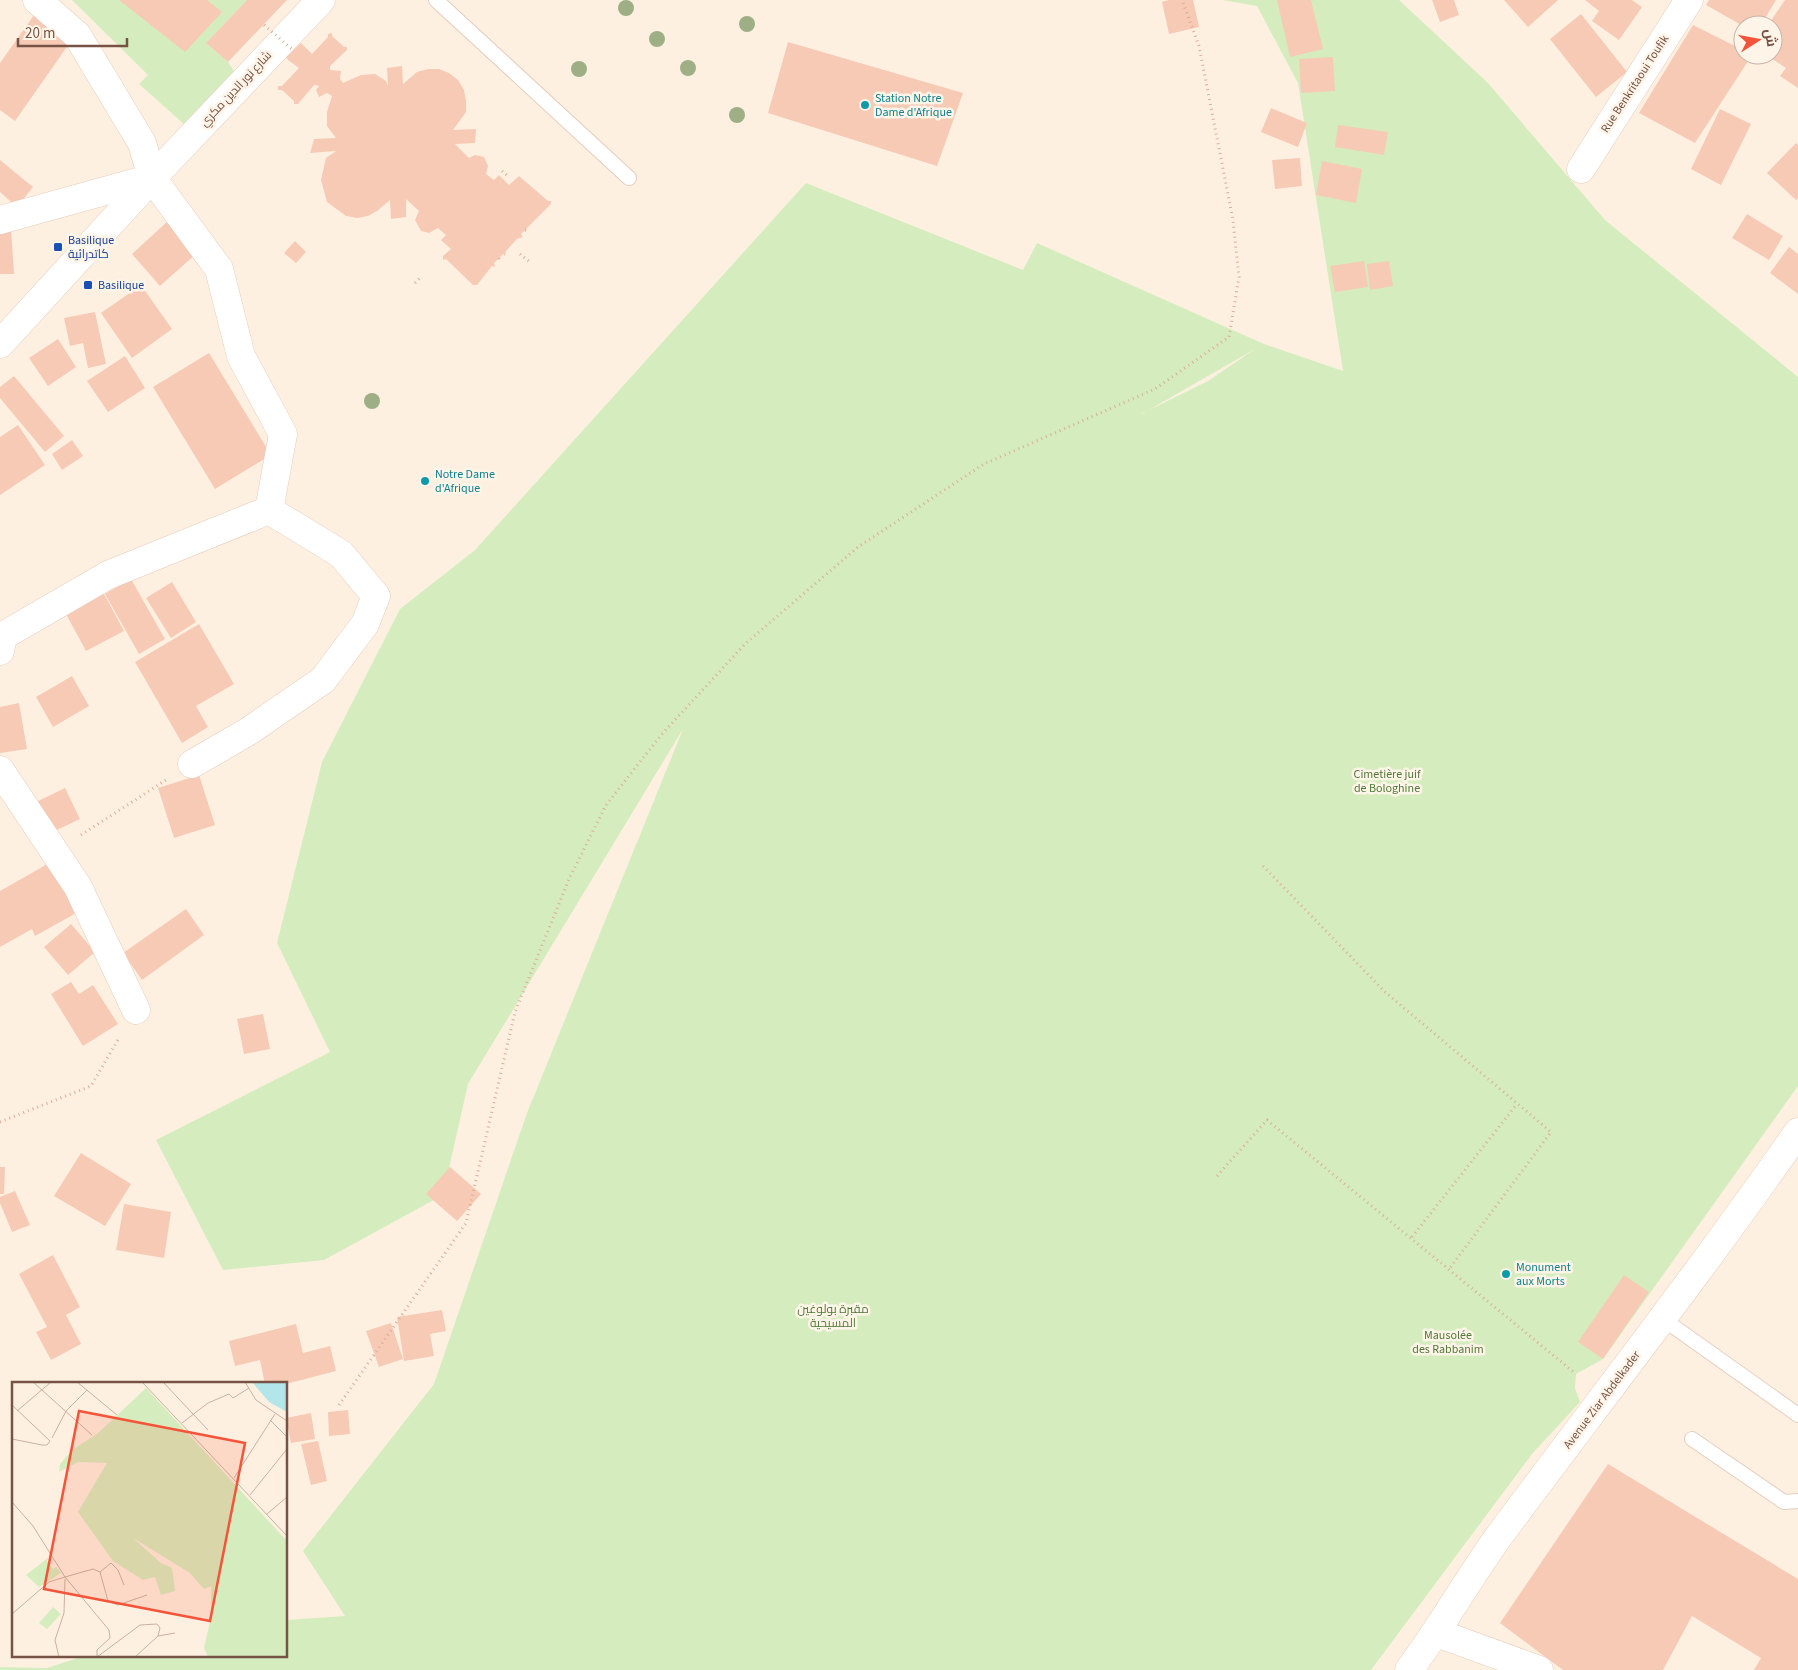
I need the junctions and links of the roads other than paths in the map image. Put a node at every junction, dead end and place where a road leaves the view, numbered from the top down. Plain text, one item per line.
1 (38, 0) edge
2 (321, 0) edge
3 (436, 0) edge
4 (1689, 0) edge
5 (1581, 169) dead end
6 (152, 178) junction
7 (629, 178) dead end
8 (0, 220) edge
9 (0, 344) edge
10 (269, 510) junction
11 (0, 651) edge
12 (192, 764) road end
13 (0, 770) edge
14 (136, 1010) road end
15 (1798, 1132) edge
16 (1663, 1319) junction
17 (1798, 1415) edge
18 (1692, 1439) dead end
19 (1798, 1501) edge
20 (1437, 1632) junction
21 (1409, 1670) edge
22 (1539, 1670) edge

1 - 6 street
2 - 6 street, شارع نور الدين مكري
3 - 7 lane
4 - 5 street, Rue Benkritaoui Toufik
6 - 8 street
6 - 9 street, شارع نور الدين مكري
6 - 10 street
10 - 11 street
10 - 12 street
13 - 14 street
15 - 16 street, Avenue Ziar Abdelkader
16 - 17 lane
16 - 20 street, Avenue Ziar Abdelkader
18 - 19 lane
20 - 21 street, Avenue Ziar Abdelkader
20 - 22 street

